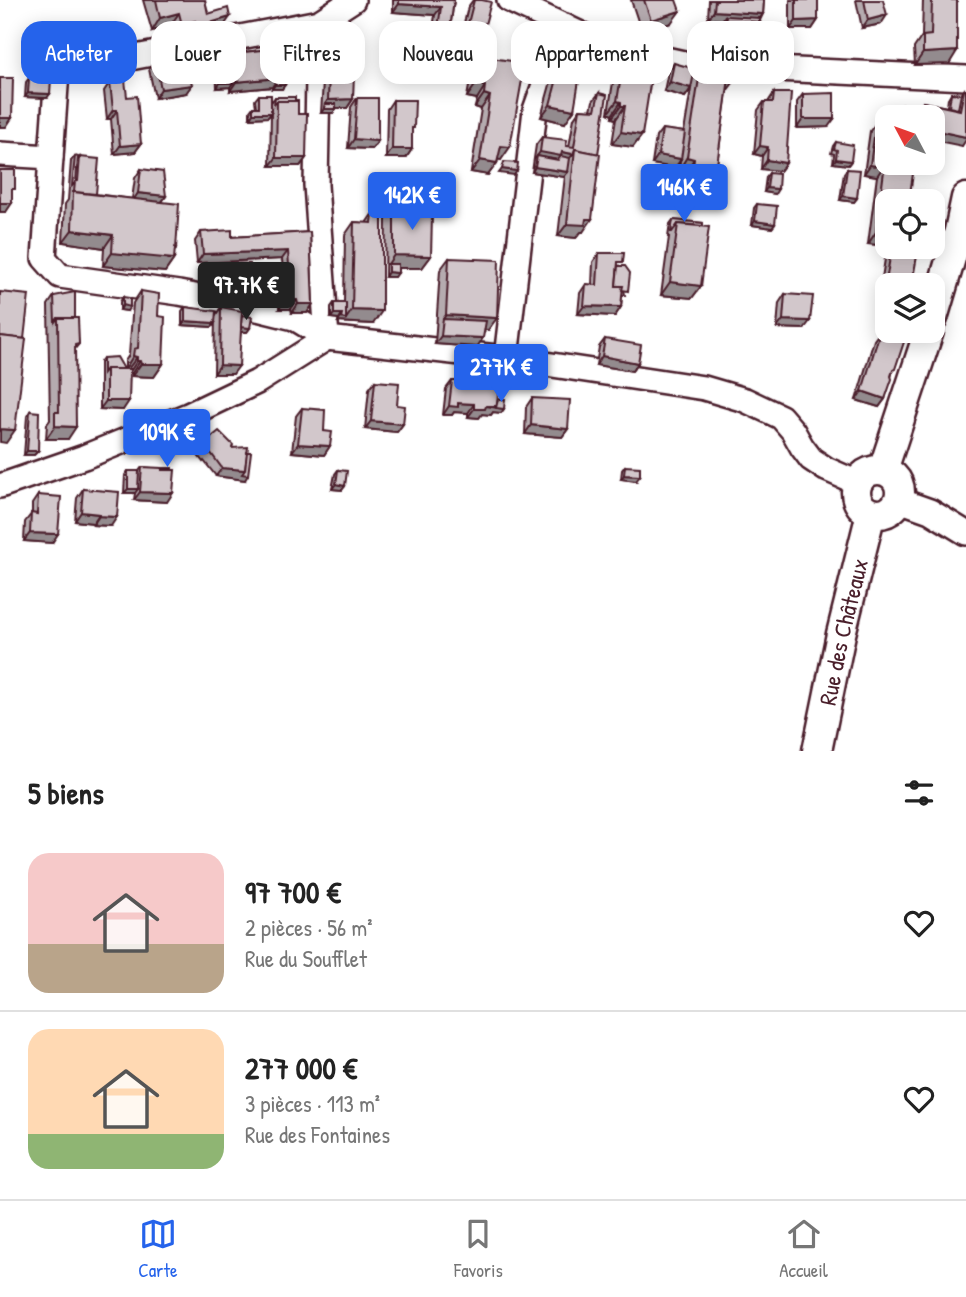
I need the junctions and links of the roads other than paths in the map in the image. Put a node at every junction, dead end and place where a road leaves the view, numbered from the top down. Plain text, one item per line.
1 (353, 0) edge
2 (509, 0) edge
3 (321, 21) edge
4 (554, 21) edge
5 (260, 33) edge
6 (673, 61) edge
7 (966, 78) edge
8 (318, 84) edge
9 (544, 84) edge
10 (0, 154) edge
11 (51, 157) junction
12 (966, 198) edge
13 (945, 277) edge
14 (327, 338) junction
15 (925, 343) edge
16 (506, 358) junction
17 (883, 470) junction
18 (858, 483) junction
19 (0, 486) edge
20 (899, 500) junction
21 (871, 513) junction
22 (966, 533) edge
23 (817, 751) edge

1 - 3 street
2 - 4 street
5 - 11 street
6 - 7 street
8 - 14 street
9 - 16 street
10 - 11 street
11 - 14 street
12 - 13 street
14 - 16 street
14 - 19 street
15 - 17 street
16 - 18 street
17 - 18 street
17 - 20 street
18 - 21 street
20 - 21 street
20 - 22 street
21 - 23 street, Rue des Châteaux

